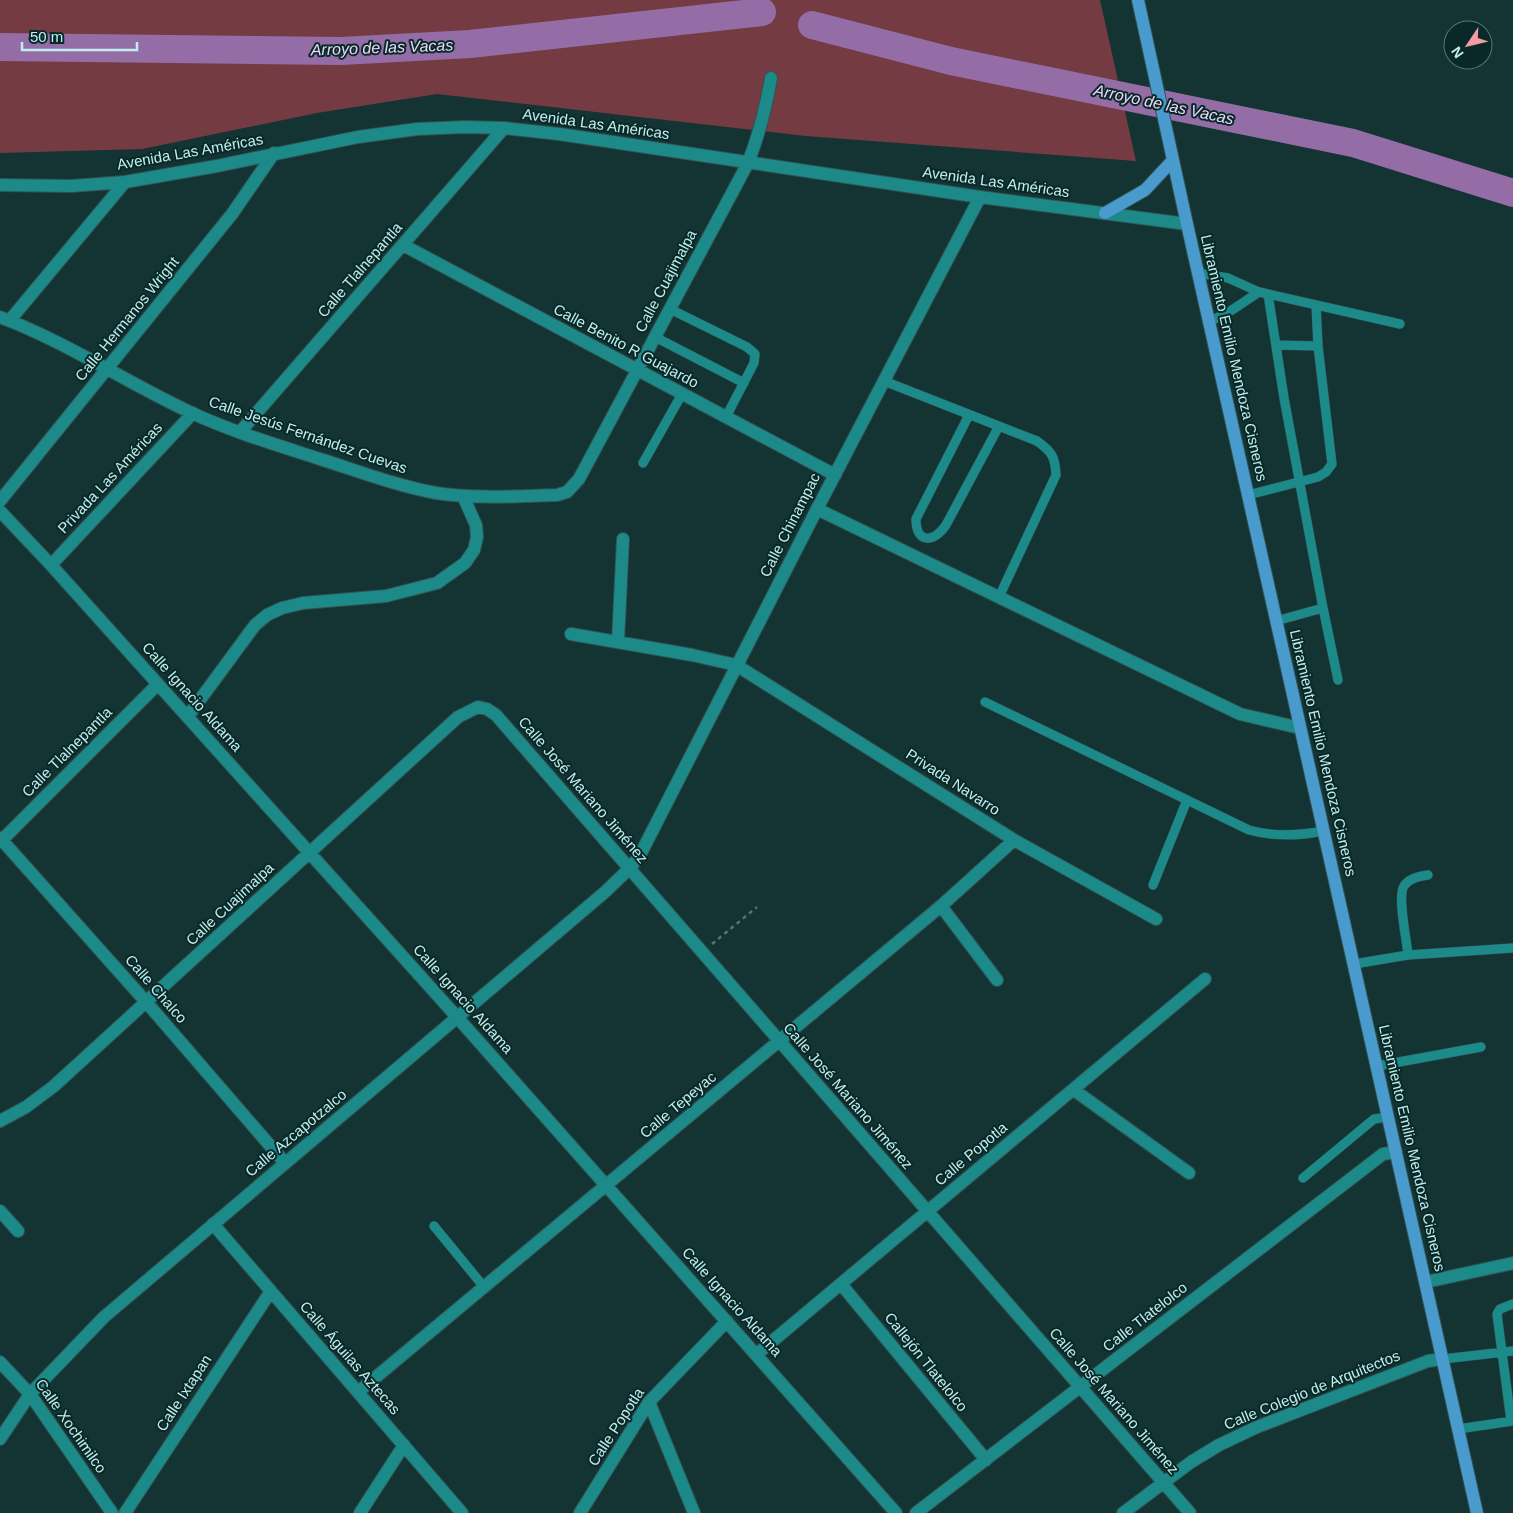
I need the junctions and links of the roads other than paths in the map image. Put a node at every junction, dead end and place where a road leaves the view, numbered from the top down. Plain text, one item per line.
1 (1138, 0) edge
2 (771, 78) dead end
3 (504, 128) junction
4 (274, 153) junction
5 (1172, 160) junction
6 (748, 163) junction
7 (125, 182) junction
8 (0, 185) edge
9 (980, 197) junction
10 (1105, 213) junction
11 (1187, 224) junction
12 (403, 245) junction
13 (1198, 272) junction
14 (1263, 293) junction
15 (1316, 305) junction
16 (670, 309) junction
17 (5, 319) edge
18 (1209, 322) junction
19 (1400, 324) dead end
20 (655, 337) junction
21 (1276, 345) junction
22 (1318, 346) junction
23 (108, 369) junction
24 (637, 370) junction
25 (884, 381) junction
26 (744, 383) junction
27 (682, 394) junction
28 (193, 414) junction
29 (969, 415) junction
30 (726, 417) junction
31 (999, 426) junction
32 (240, 432) junction
33 (644, 463) dead end
34 (835, 475) junction
35 (1300, 483) junction
36 (567, 492) joint
37 (1248, 495) junction
38 (463, 496) junction
39 (0, 501) edge
40 (817, 509) junction
41 (0, 511) edge
42 (622, 539) dead end
43 (51, 564) junction
44 (998, 597) junction
45 (1323, 608) junction
46 (1276, 621) junction
47 (571, 634) dead end
48 (618, 641) junction
49 (736, 665) junction
50 (1338, 680) dead end
51 (158, 684) junction
52 (985, 702) dead end
53 (478, 707) joint
54 (188, 716) junction
55 (1300, 728) junction
56 (1187, 800) junction
57 (1323, 831) junction
58 (1, 840) edge
59 (1014, 840) junction
60 (310, 853) junction
61 (630, 868) junction
62 (1428, 875) dead end
63 (1153, 885) dead end
64 (941, 906) junction
65 (1156, 919) dead end
66 (1513, 948) edge
67 (1408, 955) junction
68 (1354, 964) junction
69 (1205, 979) dead end
70 (997, 980) dead end
71 (147, 1003) junction
72 (458, 1017) junction
73 (779, 1042) junction
74 (1481, 1047) dead end
75 (1377, 1066) junction
76 (1074, 1090) junction
77 (1388, 1117) junction
78 (0, 1121) edge
79 (1396, 1152) junction
80 (285, 1163) junction
81 (1189, 1173) dead end
82 (1302, 1178) dead end
83 (607, 1185) junction
84 (0, 1211) edge
85 (927, 1212) junction
86 (213, 1224) junction
87 (434, 1226) dead end
88 (18, 1231) dead end
89 (1513, 1263) edge
90 (1426, 1282) junction
91 (841, 1284) junction
92 (484, 1287) junction
93 (271, 1291) junction
94 (1513, 1304) edge
95 (727, 1321) junction
96 (1513, 1351) edge
97 (1501, 1352) junction
98 (757, 1354) junction
99 (1443, 1359) junction
100 (0, 1362) edge
101 (1081, 1387) junction
102 (358, 1392) junction
103 (30, 1394) junction
104 (649, 1402) junction
105 (1512, 1421) edge
106 (1458, 1428) junction
107 (0, 1439) edge
108 (404, 1445) junction
109 (986, 1460) junction
110 (1164, 1482) junction
111 (112, 1513) edge
112 (124, 1513) edge
113 (360, 1513) edge
114 (462, 1513) edge
115 (580, 1513) edge
116 (694, 1513) edge
117 (896, 1513) edge
118 (916, 1513) edge
119 (1123, 1513) edge
120 (1190, 1513) edge
121 (1478, 1513) edge

1 - 5 main road, Libramiento Emilio Mendoza Cisneros
2 - 6 street, Calle Cuajimalpa
3 - 4 street, Avenida Las Américas
3 - 6 street, Avenida Las Américas
3 - 12 street, Calle Tlalnepantla
4 - 7 street, Avenida Las Américas
4 - 23 street, Calle Hermanos Wright
5 - 10 main road
5 - 11 main road, Libramiento Emilio Mendoza Cisneros
6 - 9 street, Avenida Las Américas
6 - 16 street, Calle Cuajimalpa
7 - 8 street, Avenida Las Américas
7 - 17 street
9 - 10 street, Avenida Las Américas
9 - 25 street, Calle Chinampac
10 - 11 street, Avenida Las Américas
11 - 13 main road, Libramiento Emilio Mendoza Cisneros
12 - 24 street, Calle Benito R Guajardo
12 - 32 street, Calle Tlalnepantla
13 - 14 lane
13 - 18 main road, Libramiento Emilio Mendoza Cisneros
14 - 15 lane
14 - 18 lane
14 - 21 lane
15 - 19 lane
15 - 22 lane
16 - 20 street, Calle Cuajimalpa
16 - 26 lane
17 - 23 street, Calle Jesús Fernández Cuevas
18 - 37 main road, Libramiento Emilio Mendoza Cisneros
20 - 24 street, Calle Cuajimalpa
20 - 26 lane
21 - 22 lane
21 - 35 lane
22 - 35 lane
23 - 28 street, Calle Jesús Fernández Cuevas
23 - 39 street, Calle Hermanos Wright
24 - 27 street, Calle Benito R Guajardo
24 - 36 street, Calle Cuajimalpa
25 - 29 lane
25 - 34 street, Calle Chinampac
26 - 30 lane
27 - 30 street, Calle Benito R Guajardo
27 - 33 lane
28 - 32 street, Calle Jesús Fernández Cuevas
28 - 43 street, Privada Las Américas
29 - 31 lane
29 - 31 lane
30 - 34 street, Calle Benito R Guajardo
31 - 44 lane
32 - 38 street, Calle Jesús Fernández Cuevas
34 - 40 street, Calle Chinampac
35 - 37 lane
35 - 45 lane
36 - 38 street, Calle Jesús Fernández Cuevas
37 - 46 main road, Libramiento Emilio Mendoza Cisneros
38 - 54 street
40 - 44 street
40 - 49 street, Calle Chinampac
41 - 43 street, Calle Ignacio Aldama
42 - 48 street
43 - 51 street, Calle Ignacio Aldama
44 - 55 street
45 - 46 lane
45 - 50 lane
46 - 55 main road, Libramiento Emilio Mendoza Cisneros
47 - 48 street
48 - 49 street
49 - 59 street, Privada Navarro
49 - 61 street, Calle Chinampac
51 - 54 street, Calle Ignacio Aldama
51 - 58 street, Calle Tlalnepantla
52 - 56 lane
53 - 60 street, Calle Cuajimalpa
53 - 61 street, Calle José Mariano Jiménez
54 - 60 street, Calle Ignacio Aldama
55 - 57 main road, Libramiento Emilio Mendoza Cisneros
56 - 57 lane
56 - 63 lane
57 - 68 main road, Libramiento Emilio Mendoza Cisneros
58 - 71 street, Calle Chalco
59 - 64 street, Calle Tepeyac
59 - 65 street, Privada Navarro
60 - 71 street, Calle Cuajimalpa
60 - 72 street, Calle Ignacio Aldama
61 - 72 street, Calle Azcapotzalco
61 - 73 street, Calle José Mariano Jiménez
62 - 67 lane
64 - 70 street
64 - 73 street, Calle Tepeyac
66 - 67 lane
67 - 68 lane
68 - 75 main road, Libramiento Emilio Mendoza Cisneros
69 - 76 street, Calle Popotla
71 - 78 street, Calle Cuajimalpa
71 - 80 street, Calle Chalco
72 - 80 street, Calle Azcapotzalco
72 - 83 street, Calle Ignacio Aldama
73 - 83 street, Calle Tepeyac
73 - 85 street, Calle José Mariano Jiménez
74 - 75 lane
75 - 77 main road, Libramiento Emilio Mendoza Cisneros
76 - 81 street
76 - 85 street, Calle Popotla
77 - 79 main road, Libramiento Emilio Mendoza Cisneros
77 - 82 lane
79 - 90 main road, Libramiento Emilio Mendoza Cisneros
79 - 101 street, Calle Tlatelolco
80 - 86 street, Calle Azcapotzalco
83 - 92 street, Calle Tepeyac
83 - 95 street, Calle Ignacio Aldama
84 - 88 street
85 - 91 street, Calle Popotla
85 - 101 street, Calle José Mariano Jiménez
86 - 93 street, Calle Águilas Aztecas
86 - 103 street, Calle Azcapotzalco
87 - 92 lane
89 - 90 street
90 - 99 main road, Libramiento Emilio Mendoza Cisneros
91 - 98 street, Calle Popotla
91 - 109 street, Callejón Tlatelolco
92 - 102 street, Calle Tepeyac
93 - 102 street, Calle Águilas Aztecas
93 - 112 street, Calle Ixtapan
94 - 97 lane
95 - 98 street, Calle Ignacio Aldama
95 - 104 street, Calle Popotla
96 - 97 lane
97 - 99 lane
97 - 105 lane
98 - 117 street, Calle Ignacio Aldama
99 - 106 main road, Libramiento Emilio Mendoza Cisneros
99 - 110 street, Calle Colegio de Arquitectos
100 - 103 street, Calle Xochimilco
101 - 109 street, Calle Tlatelolco
101 - 110 street, Calle José Mariano Jiménez
102 - 108 street, Calle Águilas Aztecas
103 - 107 street, Calle Azcapotzalco
103 - 111 street, Calle Xochimilco
104 - 115 street, Calle Popotla
104 - 116 street
105 - 106 lane
106 - 121 main road, Libramiento Emilio Mendoza Cisneros
108 - 113 street
108 - 114 street, Calle Águilas Aztecas
109 - 118 street, Calle Tlatelolco
110 - 119 street, Calle Colegio de Arquitectos
110 - 120 street, Calle José Mariano Jiménez

